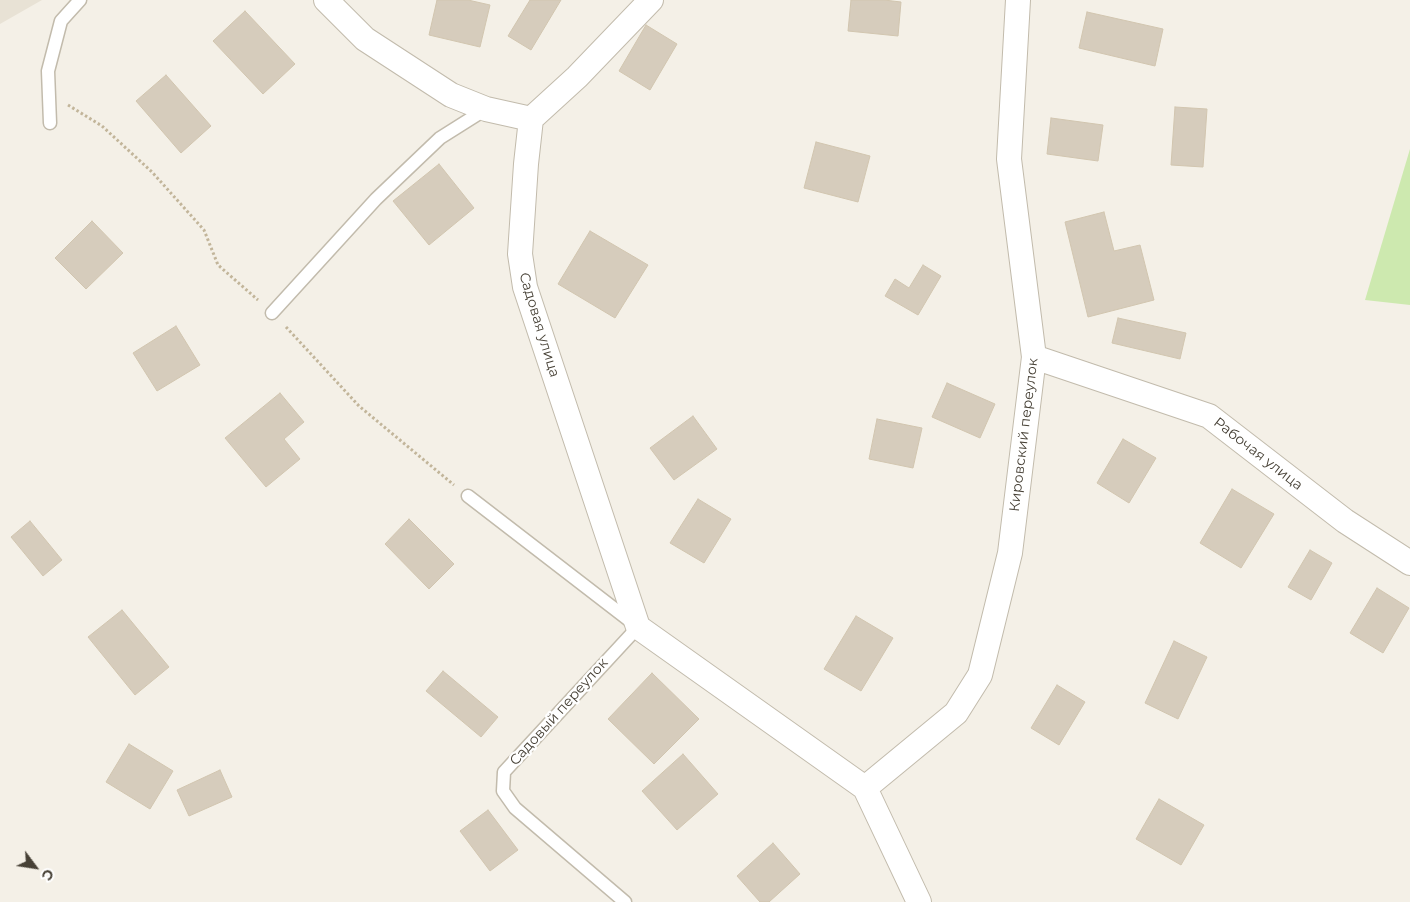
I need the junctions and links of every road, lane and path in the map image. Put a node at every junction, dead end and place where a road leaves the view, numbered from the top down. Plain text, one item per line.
1 (80, 0) edge
2 (326, 0) edge
3 (651, 0) edge
4 (1018, 0) edge
5 (49, 93) junction
6 (486, 109) junction
7 (531, 119) junction
8 (50, 123) dead end
9 (272, 312) junction
10 (1034, 357) junction
11 (468, 496) joint
12 (1410, 563) edge
13 (638, 627) junction
14 (864, 788) junction
15 (625, 902) edge
16 (919, 902) edge

1 - 5 lane
2 - 6 street
3 - 7 street
4 - 10 street, Кировский переулок
5 - 8 lane
5 - 9 path
6 - 7 street
6 - 9 lane
7 - 13 street, Садовая улица
9 - 11 path
10 - 12 street, Рабочая улица
10 - 14 street, Кировский переулок
11 - 13 lane
13 - 14 street
13 - 15 lane, Садовый переулок
14 - 16 street

